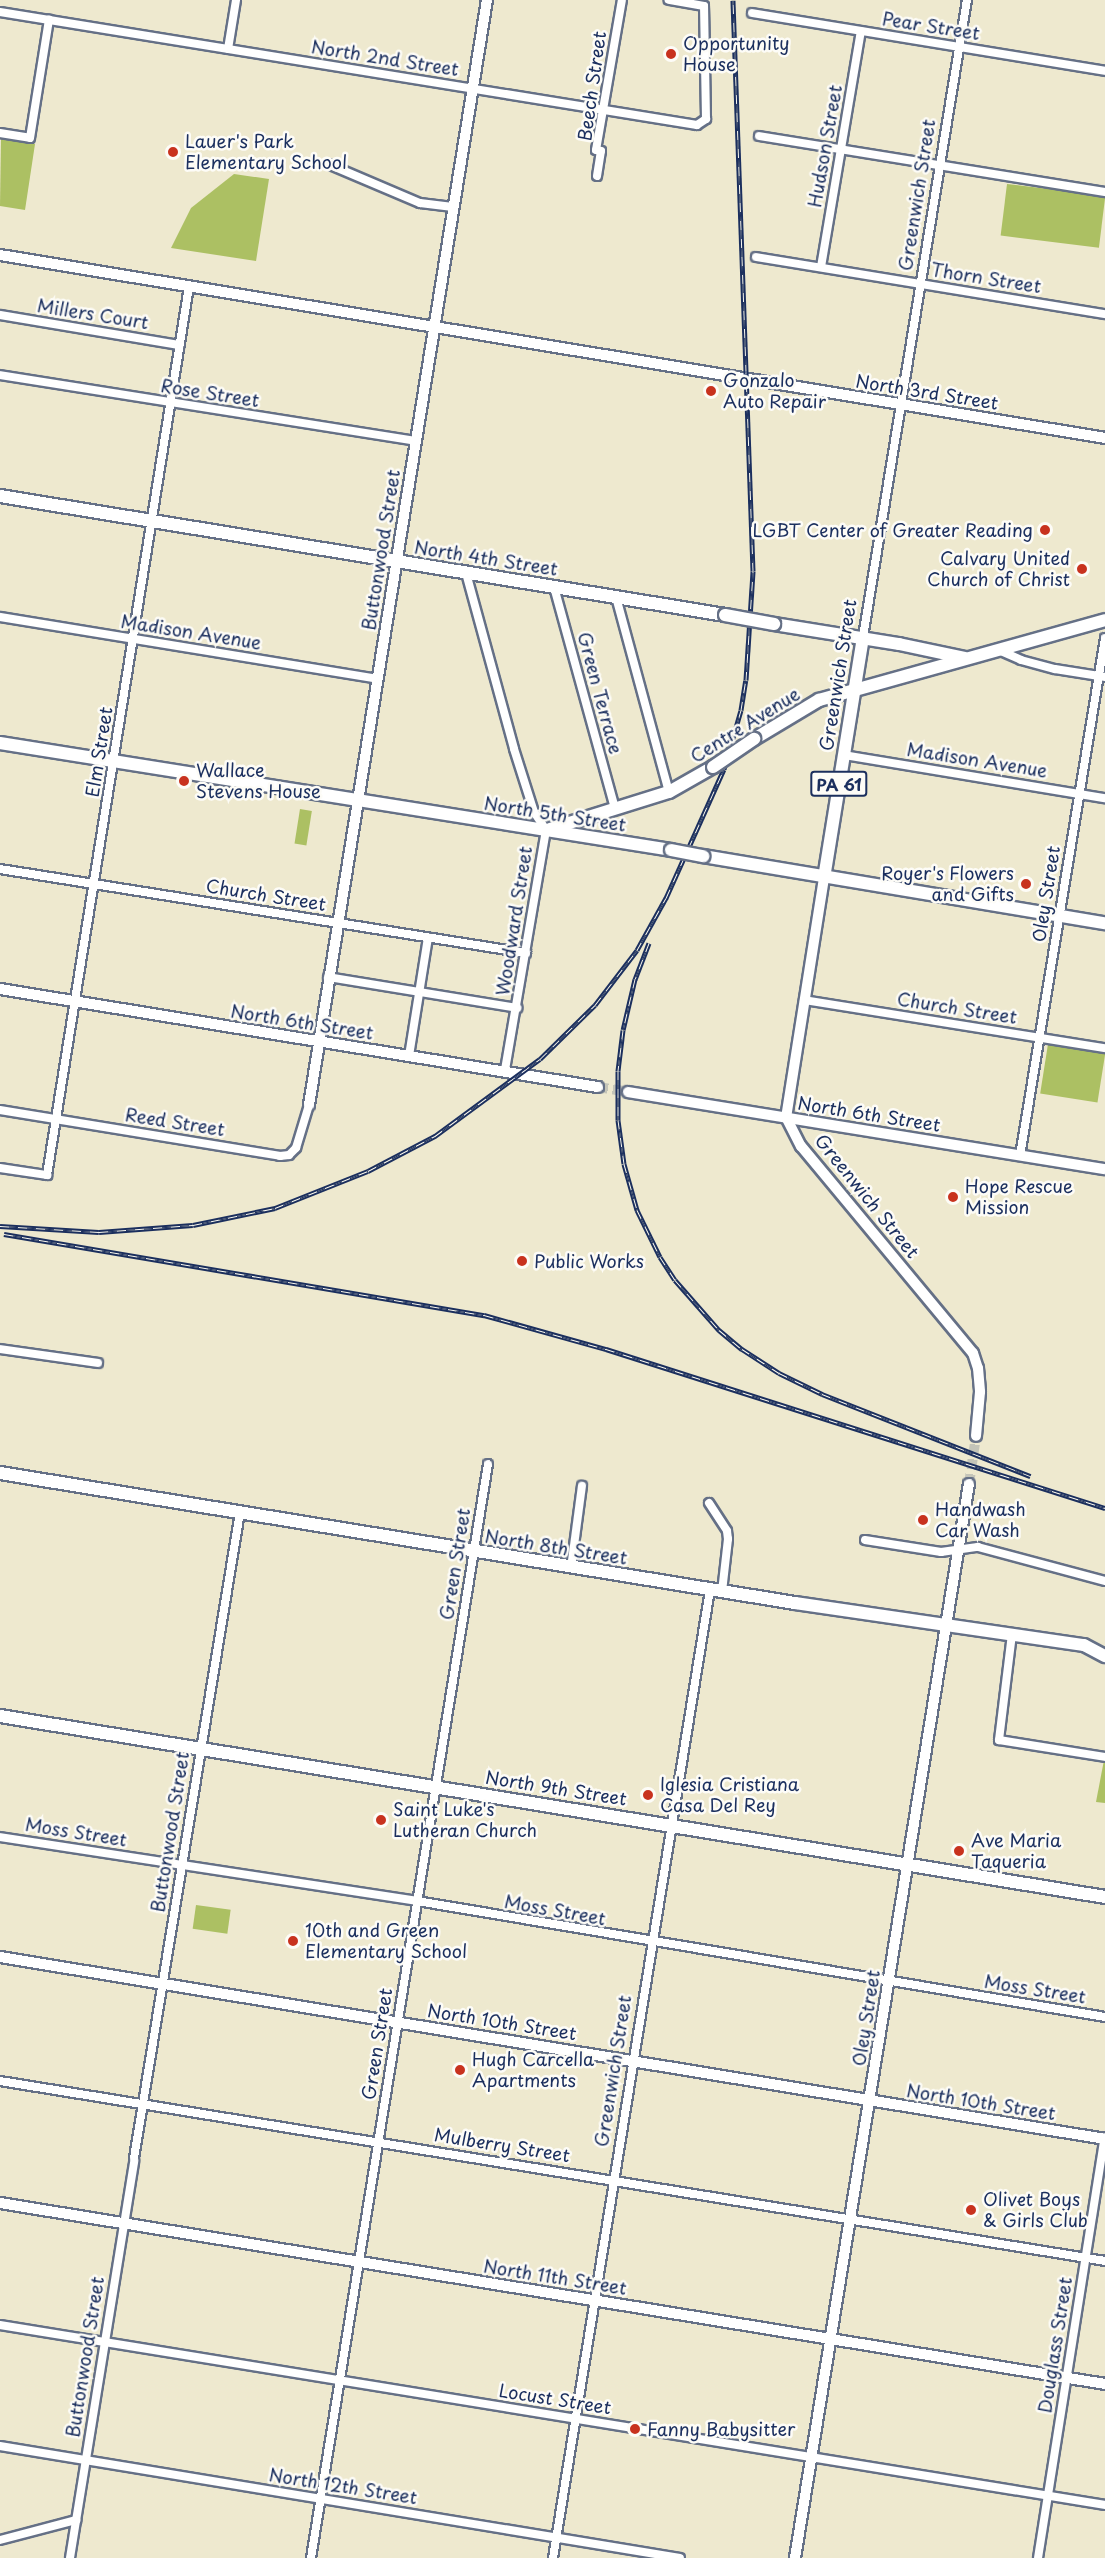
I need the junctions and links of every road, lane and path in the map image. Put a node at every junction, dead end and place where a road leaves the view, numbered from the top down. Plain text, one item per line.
1 (236, 0) edge
2 (487, 0) edge
3 (622, 0) edge
4 (669, 0) edge
5 (967, 0) edge
6 (0, 12) edge
7 (752, 13) dead end
8 (49, 20) junction
9 (861, 31) junction
10 (960, 47) junction
11 (228, 49) junction
12 (1105, 71) edge
13 (472, 89) junction
14 (603, 111) junction
15 (0, 133) edge
16 (759, 136) dead end
17 (841, 149) junction
18 (328, 164) dead end
19 (940, 165) junction
20 (597, 176) dead end
21 (1105, 192) edge
22 (453, 207) junction
23 (0, 255) edge
24 (756, 257) dead end
25 (820, 267) junction
26 (920, 284) junction
27 (189, 286) junction
28 (1105, 314) edge
29 (0, 315) edge
30 (434, 327) junction
31 (180, 345) junction
32 (0, 375) edge
33 (171, 403) junction
34 (901, 404) junction
35 (1105, 438) edge
36 (415, 441) junction
37 (0, 496) edge
38 (152, 521) junction
39 (396, 561) junction
40 (466, 573) junction
41 (554, 587) junction
42 (616, 597) junction
43 (0, 617) edge
44 (1105, 620) edge
45 (862, 637) junction
46 (1105, 638) edge
47 (133, 639) junction
48 (1001, 651) junction
49 (966, 658) junction
50 (1102, 677) edge
51 (377, 679) junction
52 (854, 691) junction
53 (0, 743) edge
54 (844, 755) junction
55 (114, 760) junction
56 (669, 792) junction
57 (1079, 794) junction
58 (1105, 798) edge
59 (357, 801) junction
60 (615, 808) junction
61 (546, 830) junction
62 (0, 868) edge
63 (824, 878) junction
64 (94, 884) junction
65 (1060, 915) junction
66 (1105, 923) edge
67 (337, 924) junction
68 (429, 938) junction
69 (526, 953) junction
70 (328, 977) junction
71 (0, 989) edge
72 (419, 992) junction
73 (804, 1000) junction
74 (75, 1002) junction
75 (516, 1008) junction
76 (1040, 1037) junction
77 (318, 1041) junction
78 (1105, 1048) edge
79 (409, 1056) junction
80 (506, 1071) junction
81 (598, 1087) tunnel mouth
82 (628, 1092) tunnel mouth
83 (309, 1104) joint
84 (0, 1110) edge
85 (786, 1117) junction
86 (56, 1119) junction
87 (1020, 1156) junction
88 (0, 1168) edge
89 (1105, 1169) edge
90 (0, 1349) edge
91 (98, 1363) dead end
92 (976, 1436) tunnel mouth
93 (488, 1464) dead end
94 (0, 1473) edge
95 (969, 1484) tunnel mouth
96 (582, 1486) dead end
97 (709, 1503) dead end
98 (240, 1512) junction
99 (865, 1540) dead end
100 (958, 1550) junction
101 (474, 1552) junction
102 (571, 1568) junction
103 (1105, 1581) edge
104 (716, 1591) junction
105 (945, 1624) junction
106 (1012, 1634) junction
107 (1105, 1656) edge
108 (0, 1716) edge
109 (201, 1749) junction
110 (1105, 1757) edge
111 (435, 1786) junction
112 (671, 1826) junction
113 (0, 1837) edge
114 (182, 1864) junction
115 (907, 1865) junction
116 (1105, 1897) edge
117 (417, 1901) junction
118 (652, 1943) junction
119 (0, 1957) edge
120 (888, 1983) junction
121 (162, 1984) junction
122 (1105, 2018) edge
123 (397, 2022) junction
124 (633, 2060) junction
125 (0, 2081) edge
126 (869, 2100) junction
127 (143, 2104) junction
128 (1105, 2138) edge
129 (378, 2141) junction
130 (614, 2180) junction
131 (0, 2203) edge
132 (850, 2220) junction
133 (124, 2223) junction
134 (1086, 2258) junction
135 (1105, 2261) edge
136 (358, 2262) junction
137 (595, 2300) junction
138 (0, 2325) edge
139 (831, 2340) junction
140 (105, 2342) junction
141 (1067, 2378) junction
142 (339, 2380) junction
143 (1105, 2384) edge
144 (576, 2419) junction
145 (0, 2446) edge
146 (812, 2457) junction
147 (85, 2460) junction
148 (1048, 2496) junction
149 (320, 2499) junction
150 (1105, 2505) edge
151 (76, 2520) junction
152 (557, 2538) junction
153 (0, 2541) edge
154 (70, 2558) edge
155 (311, 2558) edge
156 (553, 2558) edge
157 (680, 2558) edge
158 (795, 2558) edge
159 (1038, 2558) edge

1 - 11 street
2 - 13 street, Buttonwood Street
3 - 14 street, Beech Street
4 - 14 street, North 2nd Street
5 - 10 street, Greenwich Street
6 - 8 street, North 2nd Street
7 - 9 street, Pear Street
8 - 11 street, North 2nd Street
8 - 15 street
9 - 10 street, Pear Street
9 - 17 street, Hudson Street
10 - 12 street, Pear Street
10 - 19 street, Greenwich Street
11 - 13 street, North 2nd Street
13 - 14 street, North 2nd Street
13 - 22 street, Buttonwood Street
14 - 20 street, Beech Street
16 - 17 street
17 - 19 street
17 - 25 street, Hudson Street
18 - 22 street
19 - 21 street
19 - 26 street, Greenwich Street
22 - 30 street, Buttonwood Street
23 - 27 street, North 3rd Street
24 - 25 street, Thorn Street
25 - 26 street, Thorn Street
26 - 28 street, Thorn Street
26 - 34 street, Greenwich Street
27 - 30 street, North 3rd Street
27 - 31 street, Elm Street
29 - 31 street, Millers Court
30 - 34 street, North 3rd Street
30 - 36 street, Buttonwood Street
31 - 33 street, Elm Street
32 - 33 street, Rose Street
33 - 36 street, Rose Street
33 - 38 street, Elm Street
34 - 35 street, North 3rd Street
34 - 45 street, Greenwich Street
36 - 39 street, Buttonwood Street
37 - 38 main road, North 4th Street
38 - 39 main road, North 4th Street
38 - 47 street, Elm Street
39 - 40 main road, North 4th Street
39 - 51 street, Buttonwood Street
40 - 41 main road, North 4th Street
40 - 61 street, Woodward Street
41 - 42 main road, North 4th Street
41 - 60 street, Green Terrace
42 - 45 main road, North 4th Street, bridge
42 - 56 street
43 - 47 street, Madison Avenue
44 - 48 main road, Centre Avenue
45 - 49 main road, North 4th Street
45 - 52 main road, Greenwich Street / PA 61
46 - 50 street, Oley Street
47 - 51 street, Madison Avenue
47 - 55 street, Elm Street
48 - 49 main road, Centre Avenue
48 - 50 street
49 - 52 main road, Centre Avenue
50 - 57 street, Oley Street
51 - 59 street, Buttonwood Street
52 - 54 main road, Greenwich Street / PA 61
52 - 56 main road, Centre Avenue, bridge
53 - 55 main road, North 5th Street
54 - 57 street, Madison Avenue
54 - 63 main road, Greenwich Street / PA 61
55 - 59 main road, North 5th Street
55 - 64 street, Elm Street
56 - 60 main road, Centre Avenue
57 - 58 street, Madison Avenue
57 - 65 street, Oley Street
59 - 61 main road, North 5th Street
59 - 67 street, Buttonwood Street
60 - 61 main road, Centre Avenue
61 - 63 main road, North 5th Street, bridge
61 - 69 street, Woodward Street
62 - 64 street, Church Street
63 - 65 main road, North 5th Street
63 - 73 street, Greenwich Street
64 - 67 street, Church Street
64 - 74 street, Elm Street
65 - 66 main road, North 5th Street
65 - 76 street, Oley Street
67 - 68 street, Church Street
67 - 70 street, Buttonwood Street
68 - 69 street, Church Street
68 - 72 street
69 - 75 street, Woodward Street
70 - 72 street
70 - 77 street, Buttonwood Street
71 - 74 street, North 6th Street
72 - 75 street
72 - 79 street
73 - 76 street, Church Street
73 - 85 street, Greenwich Street
74 - 77 street, North 6th Street
74 - 86 street, Elm Street
75 - 80 street, Woodward Street
76 - 78 street, Church Street
76 - 87 street, Oley Street
77 - 79 street, North 6th Street
77 - 83 street, Buttonwood Street
79 - 80 street, North 6th Street
80 - 81 street, North 6th Street
82 - 85 street, North 6th Street
83 - 86 street, Reed Street
84 - 86 street, Reed Street
85 - 87 street, North 6th Street
85 - 92 street, Greenwich Street
86 - 88 street, Elm Street
87 - 89 street, North 6th Street
90 - 91 street
93 - 101 street, Green Street
94 - 98 main road, North 8th Street
95 - 100 street, Oley Street
96 - 102 street
97 - 104 street, Greenwich Street
98 - 101 main road, North 8th Street
98 - 109 street, Buttonwood Street
99 - 100 street
100 - 103 street
100 - 105 street, Oley Street
101 - 102 main road, North 8th Street
101 - 111 street, Green Street
102 - 104 main road, North 8th Street
104 - 105 main road, North 8th Street
104 - 112 street, Greenwich Street
105 - 106 main road, North 8th Street
105 - 115 street, Oley Street
106 - 107 main road, North 8th Street
106 - 110 street
108 - 109 main road, North 9th Street
109 - 111 main road, North 9th Street
109 - 114 street, Buttonwood Street
111 - 112 main road, North 9th Street
111 - 117 street, Green Street
112 - 115 main road, North 9th Street
112 - 118 street, Greenwich Street
113 - 114 street, Moss Street
114 - 117 street, Moss Street
114 - 121 street, Buttonwood Street
115 - 116 main road, North 9th Street
115 - 120 street, Oley Street
117 - 118 street, Moss Street
117 - 123 street, Green Street
118 - 120 street, Moss Street
118 - 124 street, Greenwich Street
119 - 121 street, North 10th Street
120 - 122 street, Moss Street
120 - 126 street, Oley Street
121 - 123 street, North 10th Street
121 - 127 street, Buttonwood Street
123 - 124 street, North 10th Street
123 - 129 street, Green Street
124 - 126 street, North 10th Street
124 - 130 street, Greenwich Street
125 - 127 street, Mulberry Street
126 - 128 street, North 10th Street
126 - 132 street, Oley Street
127 - 129 street, Mulberry Street
127 - 133 street, Buttonwood Street
128 - 134 street, Douglass Street
129 - 130 street, Mulberry Street
129 - 136 street, Green Street
130 - 132 street, Mulberry Street
130 - 137 street, Greenwich Street
131 - 133 street, North 11th Street
132 - 134 street, Mulberry Street
132 - 139 street, Oley Street
133 - 136 street, North 11th Street
133 - 140 street, Buttonwood Street
134 - 135 street, Mulberry Street
134 - 141 street, Douglass Street
136 - 137 street, North 11th Street
136 - 142 street, Green Street
137 - 139 street, North 11th Street
137 - 144 street, Greenwich Street
138 - 140 street, Locust Street
139 - 141 street, North 11th Street
139 - 146 street, Oley Street
140 - 142 street, Locust Street
140 - 147 street, Buttonwood Street
141 - 143 street, North 11th Street
141 - 148 street, Douglass Street
142 - 144 street, Locust Street
142 - 149 street, Green Street
144 - 146 street, Locust Street
144 - 152 street, Greenwich Street
145 - 147 street, North 12th Street
146 - 148 street, Locust Street
146 - 158 street, Oley Street
147 - 149 street, North 12th Street
147 - 151 street, Buttonwood Street
148 - 150 street, Locust Street
148 - 159 street, Douglass Street
149 - 152 street, North 12th Street
149 - 155 street, Green Street
151 - 153 street
151 - 154 street, Buttonwood Street
152 - 156 street, Greenwich Street
152 - 157 street, North 12th Street

